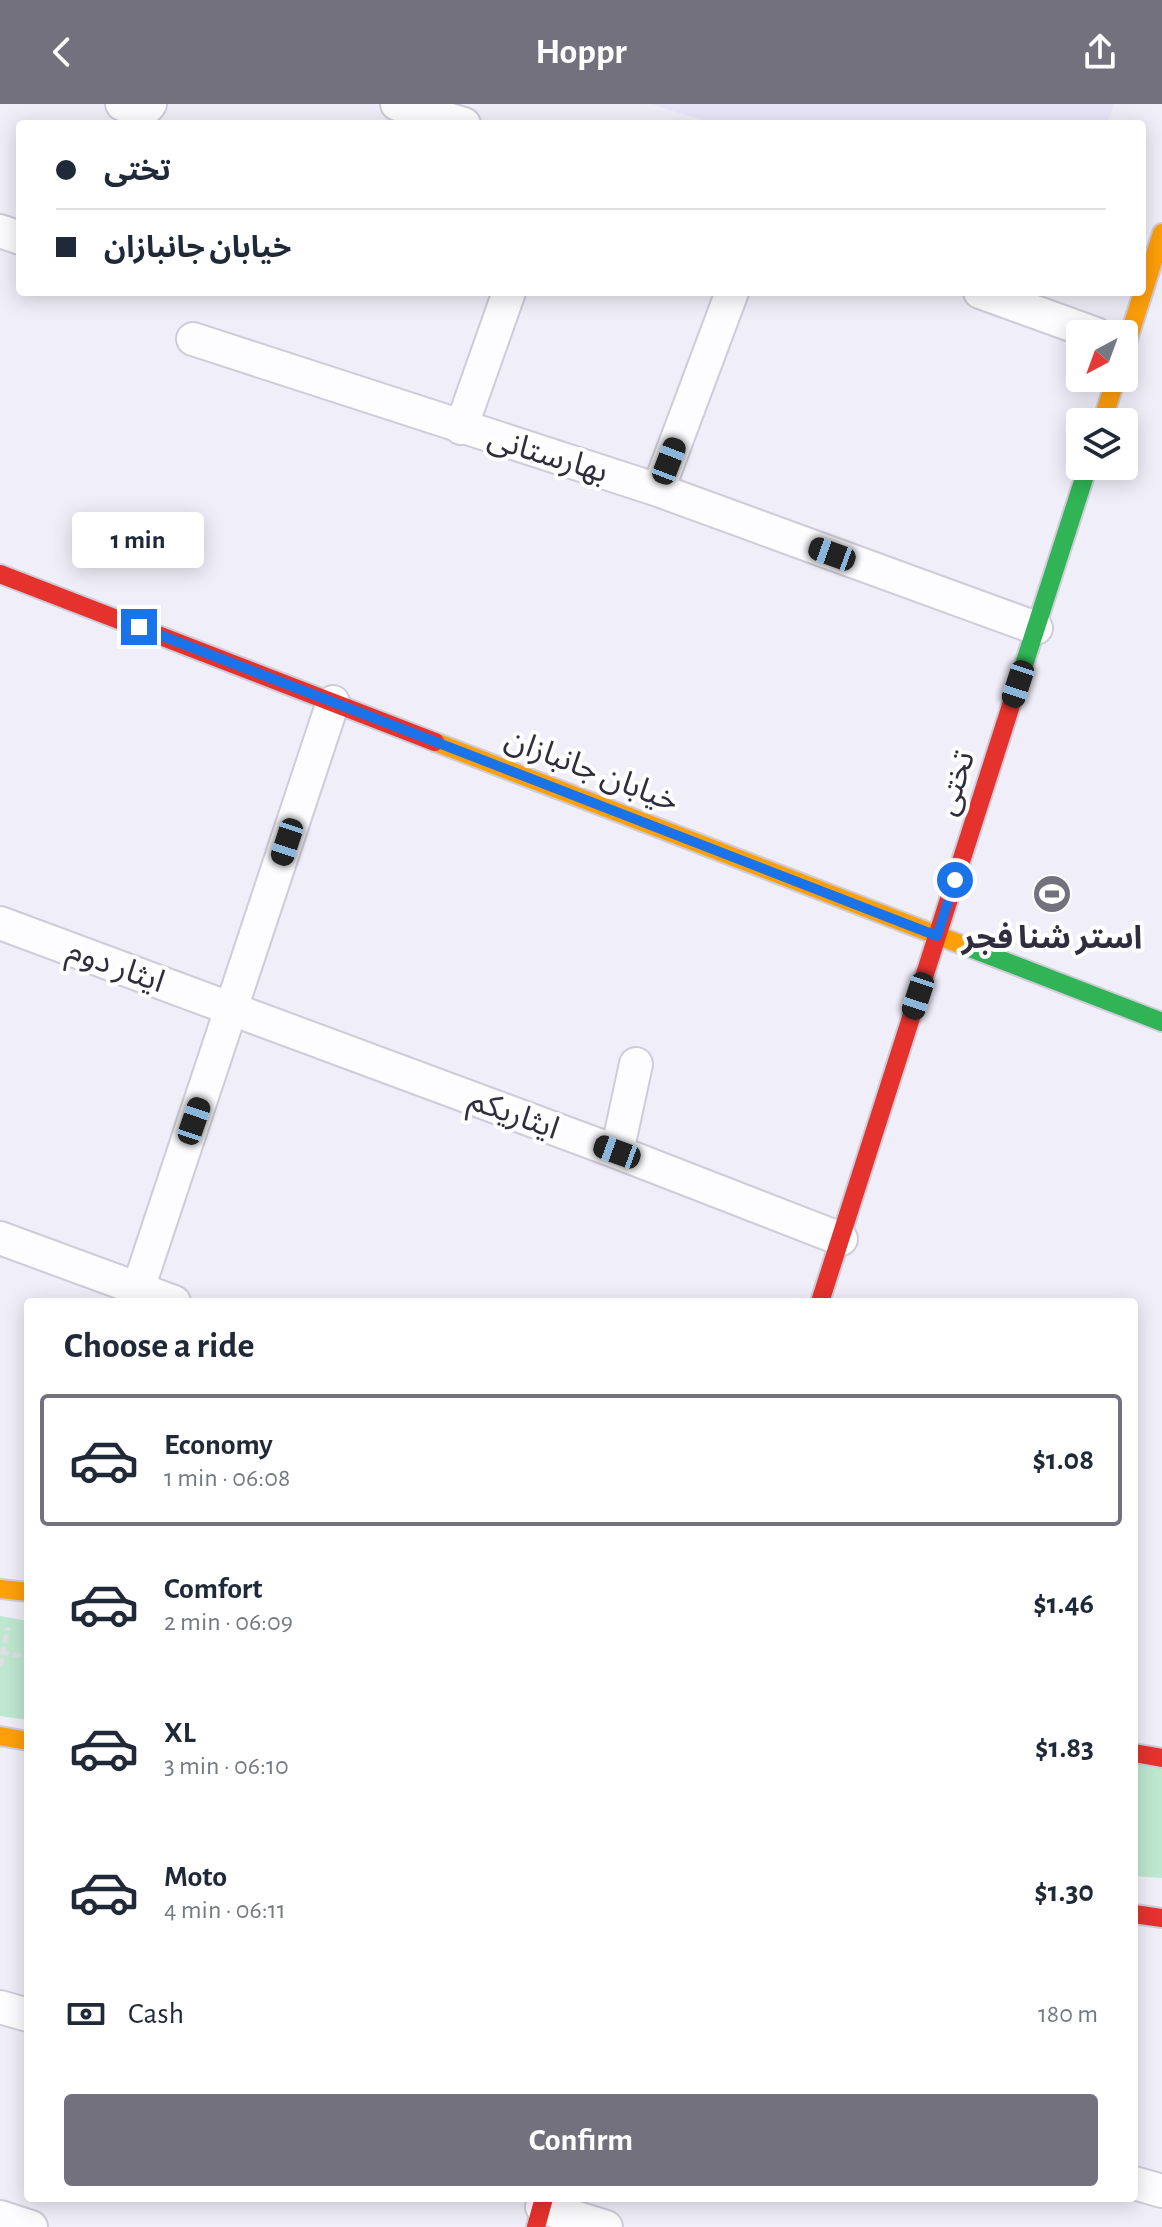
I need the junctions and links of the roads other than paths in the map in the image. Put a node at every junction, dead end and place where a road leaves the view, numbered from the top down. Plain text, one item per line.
1 (122, 104) edge
2 (150, 104) edge
3 (397, 104) edge
4 (451, 120) edge
5 (1162, 233) edge
6 (1146, 282) edge
7 (508, 296) edge
8 (731, 296) edge
9 (991, 296) edge
10 (1142, 296) edge
11 (1134, 320) edge
12 (1066, 323) edge
13 (193, 339) dead end
14 (461, 428) junction
15 (1084, 480) edge
16 (658, 490) junction
17 (0, 574) edge
18 (1036, 628) junction
19 (333, 702) junction
20 (0, 923) edge
21 (937, 936) junction
22 (231, 1009) junction
23 (1162, 1022) edge
24 (636, 1064) dead end
25 (617, 1152) junction
26 (0, 1238) edge
27 (841, 1239) junction
28 (138, 1289) junction
29 (163, 1298) edge
30 (821, 1298) edge
31 (0, 1589) edge
32 (24, 1592) edge
33 (0, 1736) edge
34 (24, 1740) edge
35 (1138, 1754) edge
36 (1162, 1758) edge
37 (1138, 1915) edge
38 (1162, 1918) edge
39 (0, 2007) edge
40 (24, 2014) edge
41 (1138, 2184) edge
42 (1162, 2191) edge
43 (541, 2211) edge
44 (0, 2217) edge
45 (31, 2227) edge
46 (606, 2227) edge

1 - 2 street
3 - 4 street
5 - 6 street
7 - 14 street
8 - 16 street
9 - 12 street
10 - 11 street
13 - 14 street, بهارستانی
14 - 16 street, بهارستانی
15 - 18 street, تختی
16 - 18 street, بهارستانی
17 - 19 street, خیابان جانبازان
18 - 21 street, تختی
19 - 21 street, خیابان جانبازان
19 - 22 street
20 - 22 street, ایثار دوم
21 - 23 street, خیابان جانبازان
21 - 27 street, تختی
22 - 25 street, ایثاریکم
22 - 28 street
24 - 25 street
25 - 27 street, ایثاریکم
26 - 28 street
27 - 30 street, تختی
28 - 29 street
31 - 32 street
33 - 34 street
35 - 36 street
37 - 38 street
39 - 40 street
41 - 42 street
43 - 46 street
44 - 45 street

